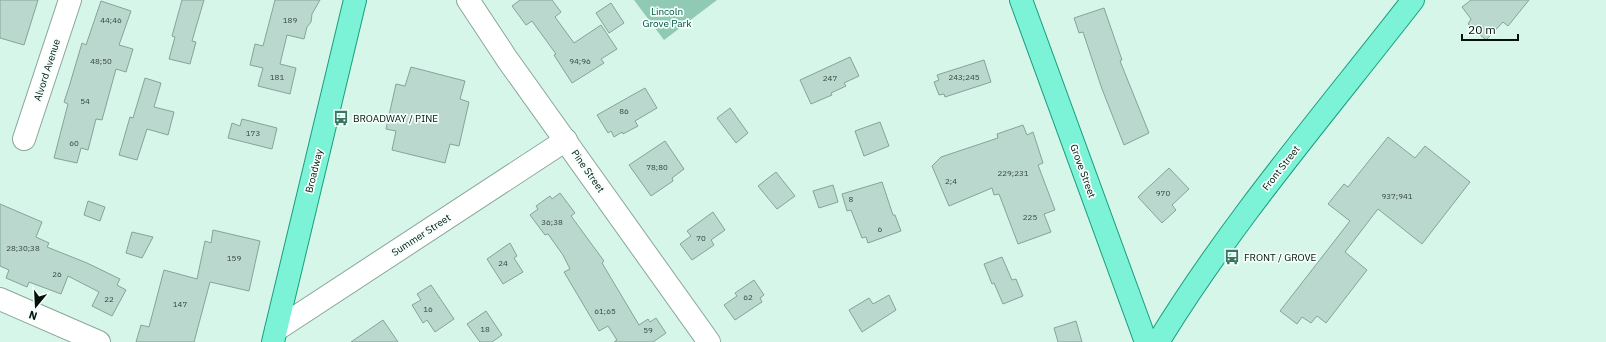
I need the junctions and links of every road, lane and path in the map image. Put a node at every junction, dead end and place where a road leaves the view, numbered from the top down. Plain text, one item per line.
1 (70, 0) edge
2 (355, 0) edge
3 (468, 0) edge
4 (1021, 0) edge
5 (1413, 0) edge
6 (24, 139) dead end
7 (566, 140) junction
8 (0, 298) edge
9 (274, 336) edge
10 (100, 342) edge
11 (709, 342) edge
12 (1146, 342) edge
13 (1158, 342) edge

1 - 6 street, Alvord Avenue
2 - 9 main road, Broadway
3 - 7 street, Pine Street
4 - 12 main road, Grove Street
5 - 13 main road, Front Street
7 - 9 street, Summer Street
7 - 11 street, Pine Street
8 - 10 street

